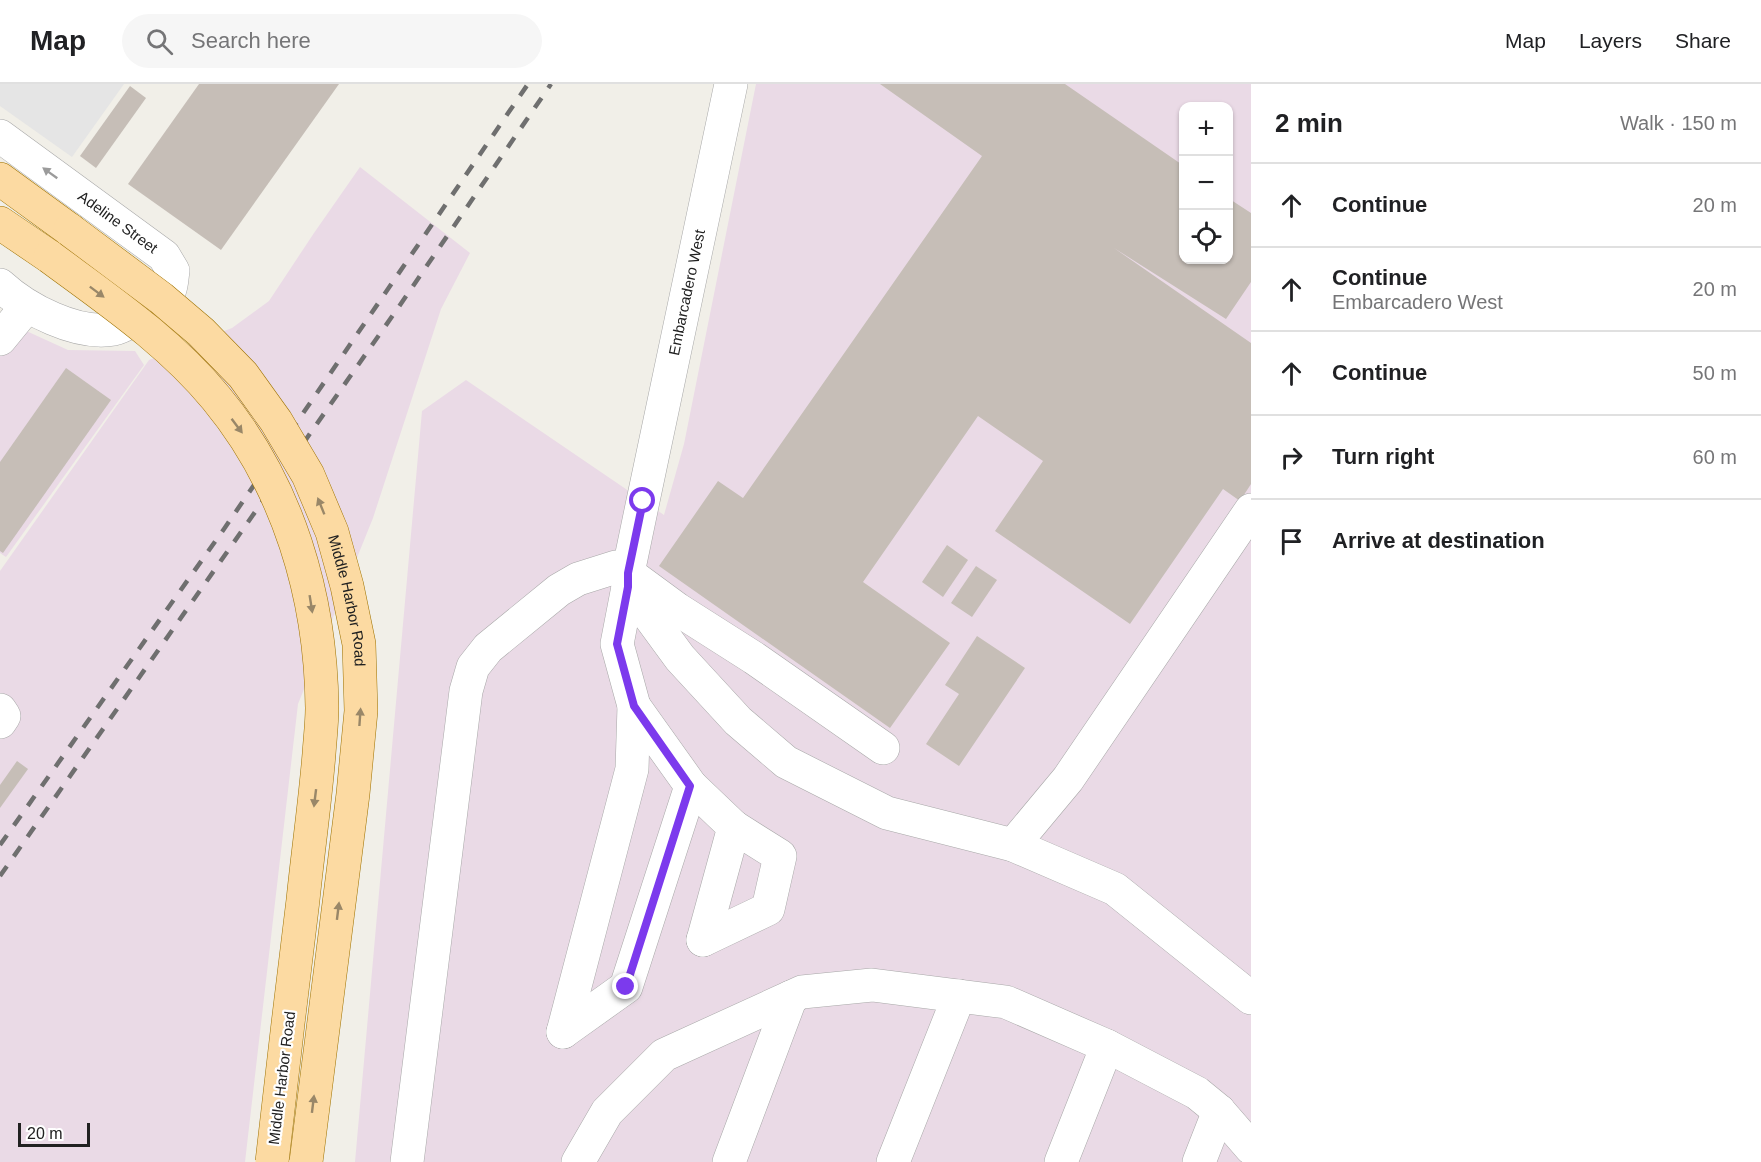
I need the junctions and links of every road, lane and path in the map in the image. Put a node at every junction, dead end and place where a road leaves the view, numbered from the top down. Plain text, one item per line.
1 (731, 84) edge
2 (0, 136) edge
3 (0, 179) edge
4 (0, 223) edge
5 (0, 285) edge
6 (27, 306) junction
7 (0, 339) edge
8 (1251, 510) edge
9 (628, 580) junction
10 (634, 706) junction
11 (0, 710) edge
12 (0, 722) edge
13 (883, 748) dead end
14 (690, 786) junction
15 (734, 828) dead end
16 (1013, 845) junction
17 (959, 996) junction
18 (791, 997) junction
19 (1251, 998) edge
20 (1107, 1046) junction
21 (1219, 1112) junction
22 (1251, 1148) edge
23 (272, 1162) edge
24 (306, 1162) edge
25 (407, 1162) edge
26 (578, 1162) edge
27 (729, 1162) edge
28 (893, 1162) edge
29 (1061, 1162) edge
30 (1199, 1162) edge

1 - 9 street, Embarcadero West
6 -> 2 street, Adeline Street
24 -> 3 main road, Middle Harbor Road, bridge
4 -> 23 main road, Middle Harbor Road, bridge
5 - 6 street, Adeline Street
6 - 7 street
8 - 16 street
9 - 10 street
9 - 13 street
9 - 16 street
9 - 25 street
10 - 14 street
10 - 14 street
11 - 12 street
14 - 15 street
16 - 19 street
17 - 18 street
17 - 20 street
17 - 28 street
18 - 26 street
18 - 27 street
20 - 21 street
20 - 29 street
21 - 22 street
21 - 30 street

